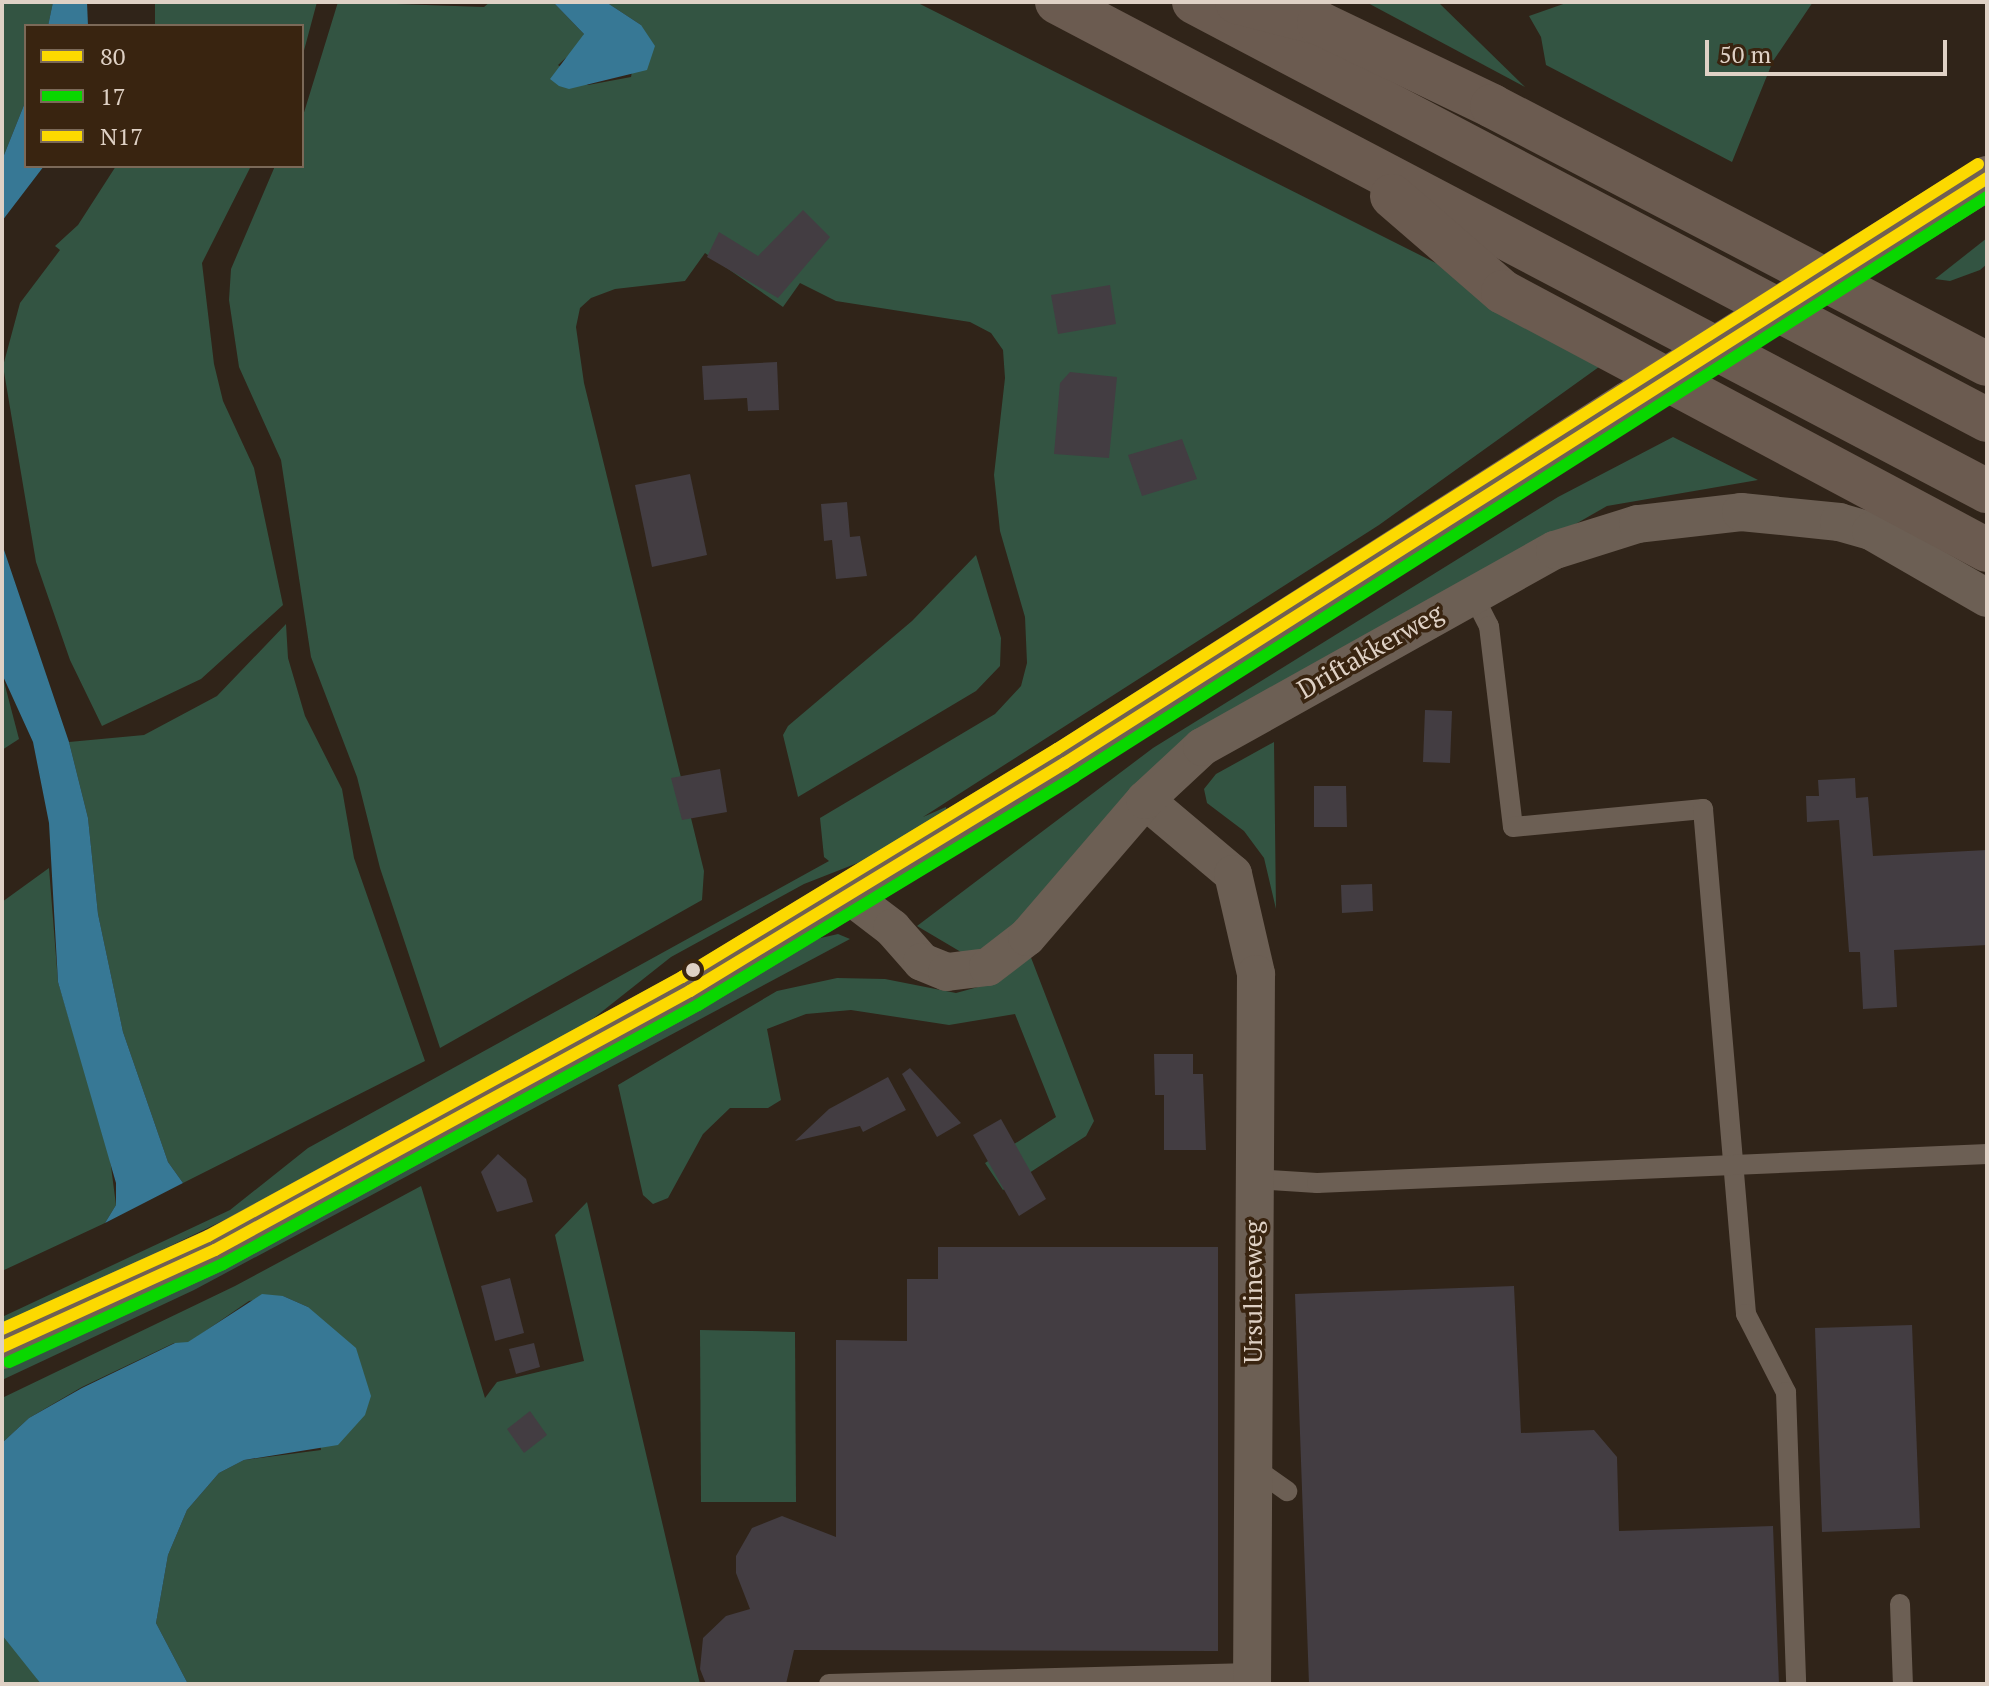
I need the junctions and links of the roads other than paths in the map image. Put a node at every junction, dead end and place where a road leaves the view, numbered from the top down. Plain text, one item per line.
1 (1057, 2) edge
2 (1194, 2) edge
3 (1237, 2) edge
4 (1333, 145) junction
5 (1987, 178) edge
6 (1987, 364) edge
7 (1987, 420) edge
8 (1987, 491) edge
9 (1987, 550) edge
10 (1472, 593) junction
11 (1987, 598) edge
12 (1145, 800) junction
13 (850, 896) junction
14 (1987, 1154) edge
15 (1733, 1164) junction
16 (1253, 1179) junction
17 (2, 1347) edge
18 (1253, 1467) junction
19 (1287, 1491) dead end
20 (1900, 1604) dead end
21 (1252, 1679) edge
22 (829, 1684) edge
23 (1796, 1684) edge
24 (1903, 1684) edge

1 - 4 highway
2 - 7 highway
3 - 6 highway
4 - 8 highway
4 - 9 highway
5 - 13 main road, bridge
10 - 11 street, Driftakkerweg
10 - 12 street, Driftakkerweg
10 - 15 lane
12 - 13 street, Driftakkerweg
12 - 16 street, Ursulineweg
13 - 17 main road
14 - 15 lane
15 - 16 lane
15 - 23 lane
16 - 18 street, Ursulineweg
18 - 19 lane
18 - 21 street, Ursulineweg
20 - 24 lane
21 - 22 lane

